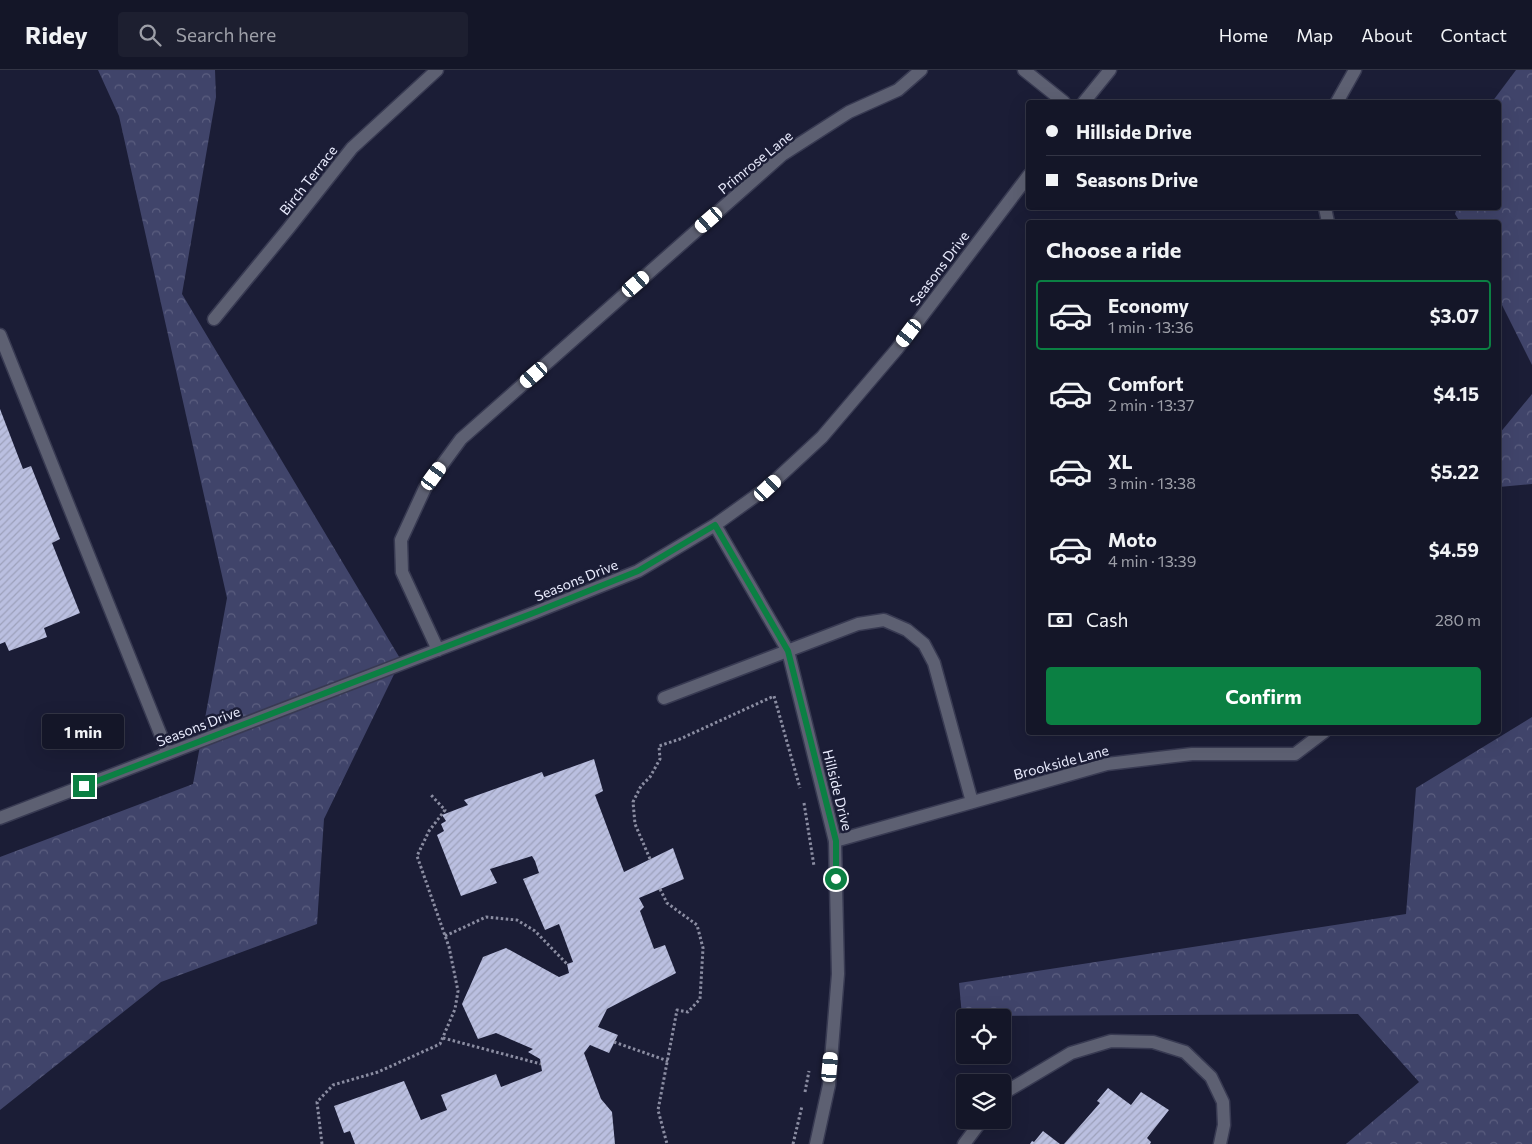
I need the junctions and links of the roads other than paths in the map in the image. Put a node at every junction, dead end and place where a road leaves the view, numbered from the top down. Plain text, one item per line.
1 (437, 70) edge
2 (921, 70) edge
3 (1024, 70) edge
4 (1110, 70) edge
5 (1355, 70) edge
6 (1062, 100) edge
7 (1086, 100) edge
8 (1338, 100) edge
9 (1026, 179) edge
10 (214, 319) dead end
11 (0, 335) edge
12 (715, 525) junction
13 (438, 650) junction
14 (788, 651) junction
15 (664, 698) dead end
16 (1320, 735) edge
17 (168, 753) junction
18 (972, 802) junction
19 (0, 818) edge
20 (836, 841) junction
21 (1011, 1089) edge
22 (975, 1129) edge
23 (816, 1144) edge
24 (964, 1144) edge
25 (1220, 1144) edge

1 - 10 street, Birch Terrace
2 - 13 street, Primrose Lane
3 - 6 street
4 - 7 street
5 - 8 street
9 - 12 street, Seasons Drive
11 - 17 street
12 - 13 street, Seasons Drive
12 - 14 street, Hillside Drive
13 - 17 street, Seasons Drive
14 - 15 street
14 - 18 street
14 - 20 street, Hillside Drive
16 - 18 street, Brookside Lane
17 - 19 street, Seasons Drive
18 - 20 street, Brookside Lane
20 - 23 street, Hillside Drive
21 - 25 street
22 - 24 street

